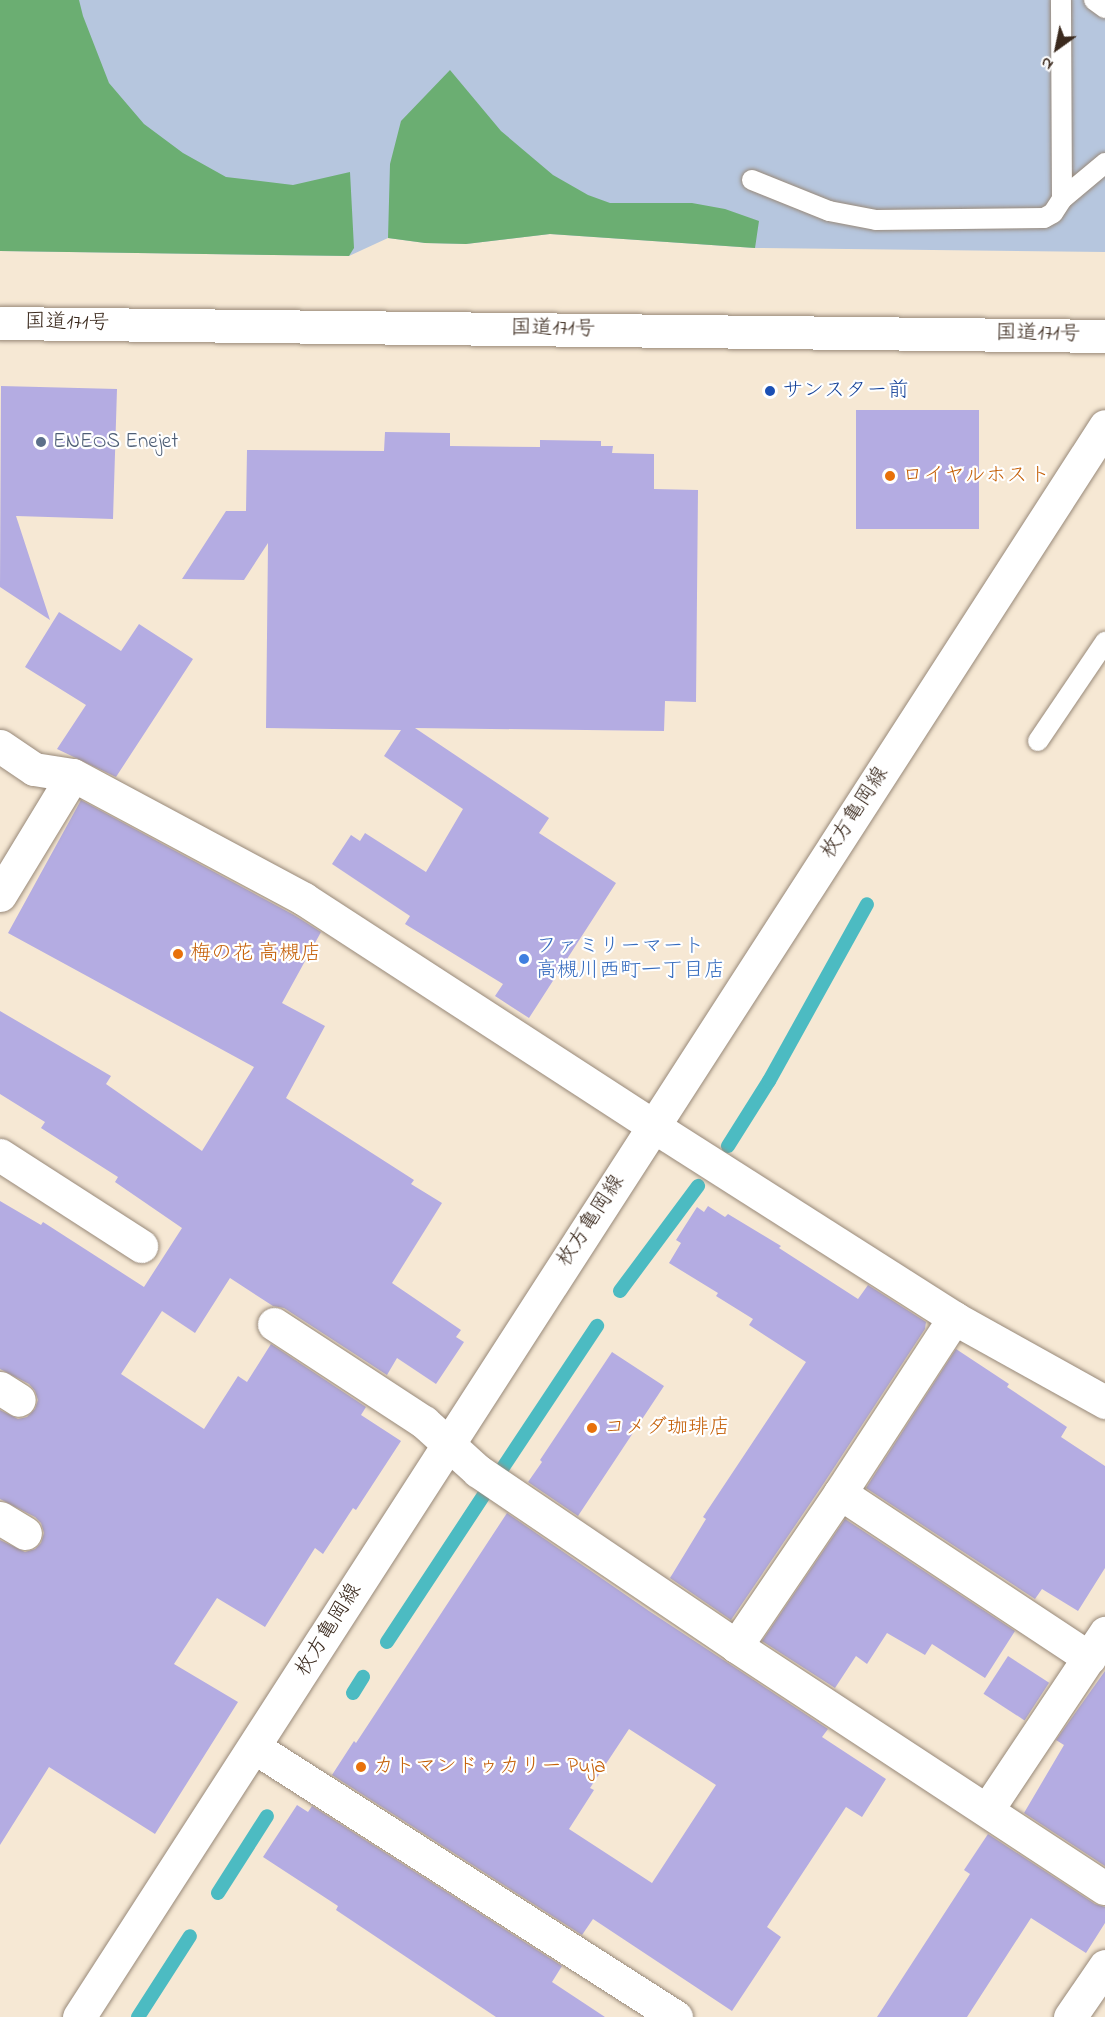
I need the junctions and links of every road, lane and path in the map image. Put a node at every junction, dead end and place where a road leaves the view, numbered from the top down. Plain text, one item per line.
1 (1061, 0) edge
2 (1094, 0) edge
3 (1105, 8) edge
4 (1105, 164) edge
5 (752, 180) dead end
6 (1062, 199) junction
7 (0, 323) edge
8 (1105, 336) edge
9 (1105, 426) edge
10 (1105, 642) edge
11 (1038, 741) dead end
12 (0, 746) edge
13 (73, 775) junction
14 (0, 895) edge
15 (652, 1126) junction
16 (0, 1155) edge
17 (141, 1246) dead end
18 (954, 1318) junction
19 (274, 1324) dead end
20 (1105, 1402) edge
21 (447, 1443) junction
22 (840, 1494) junction
23 (1097, 1645) edge
24 (736, 1646) junction
25 (254, 1748) junction
26 (987, 1810) junction
27 (1105, 1888) edge
28 (1105, 1966) edge
29 (79, 2017) edge
30 (676, 2017) edge
31 (1070, 2017) edge

1 - 6 lane
2 - 3 lane
4 - 6 lane
5 - 6 lane
7 - 8 main road, 国道171号
9 - 15 main road, 枚方亀岡線
10 - 11 lane
12 - 13 main road
13 - 14 main road
13 - 15 main road
15 - 18 main road
15 - 21 main road, 枚方亀岡線
16 - 17 main road
18 - 20 main road
18 - 22 main road
19 - 21 main road
21 - 24 main road
21 - 25 main road, 枚方亀岡線
22 - 23 main road
22 - 24 main road
23 - 26 main road
24 - 26 main road
25 - 29 main road, 枚方亀岡線
25 - 30 main road
26 - 27 main road
28 - 31 main road

